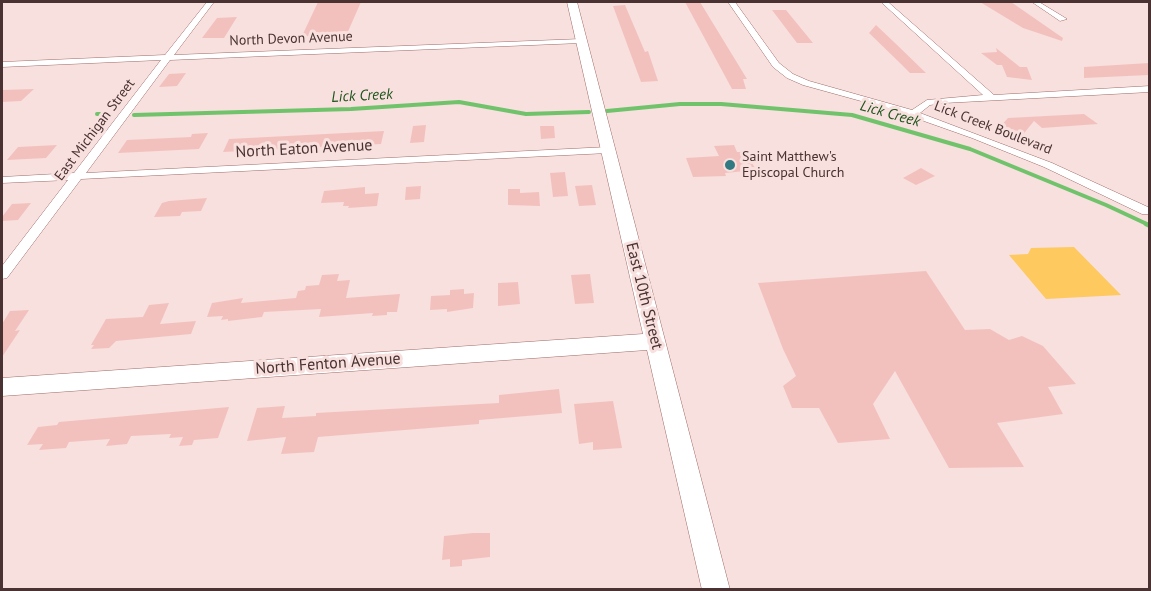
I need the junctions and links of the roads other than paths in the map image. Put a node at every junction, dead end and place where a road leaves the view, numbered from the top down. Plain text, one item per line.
1 (210, 2) edge
2 (572, 2) edge
3 (732, 2) edge
4 (884, 2) edge
5 (1035, 2) edge
6 (1063, 19) dead end
7 (581, 41) junction
8 (167, 58) junction
9 (2, 64) edge
10 (1149, 89) edge
11 (991, 97) junction
12 (913, 114) junction
13 (608, 150) junction
14 (77, 177) junction
15 (2, 180) edge
16 (1146, 211) dead end
17 (2, 275) edge
18 (655, 341) junction
19 (2, 387) edge
20 (716, 590) edge

1 - 8 street, East Michigan Street
2 - 7 main road, East 10th Street
3 - 12 street, Lick Creek Boulevard
4 - 11 street
5 - 6 street
7 - 8 street, North Devon Avenue
7 - 13 main road, East 10th Street
8 - 9 street, North Devon Avenue
8 - 14 street, East Michigan Street
10 - 11 street
11 - 12 street
12 - 16 street, Lick Creek Boulevard
13 - 14 street, North Eaton Avenue
13 - 18 main road, East 10th Street
14 - 15 street, North Eaton Avenue
14 - 17 street, East Michigan Street
18 - 19 main road, North Fenton Avenue
18 - 20 main road, East 10th Street

